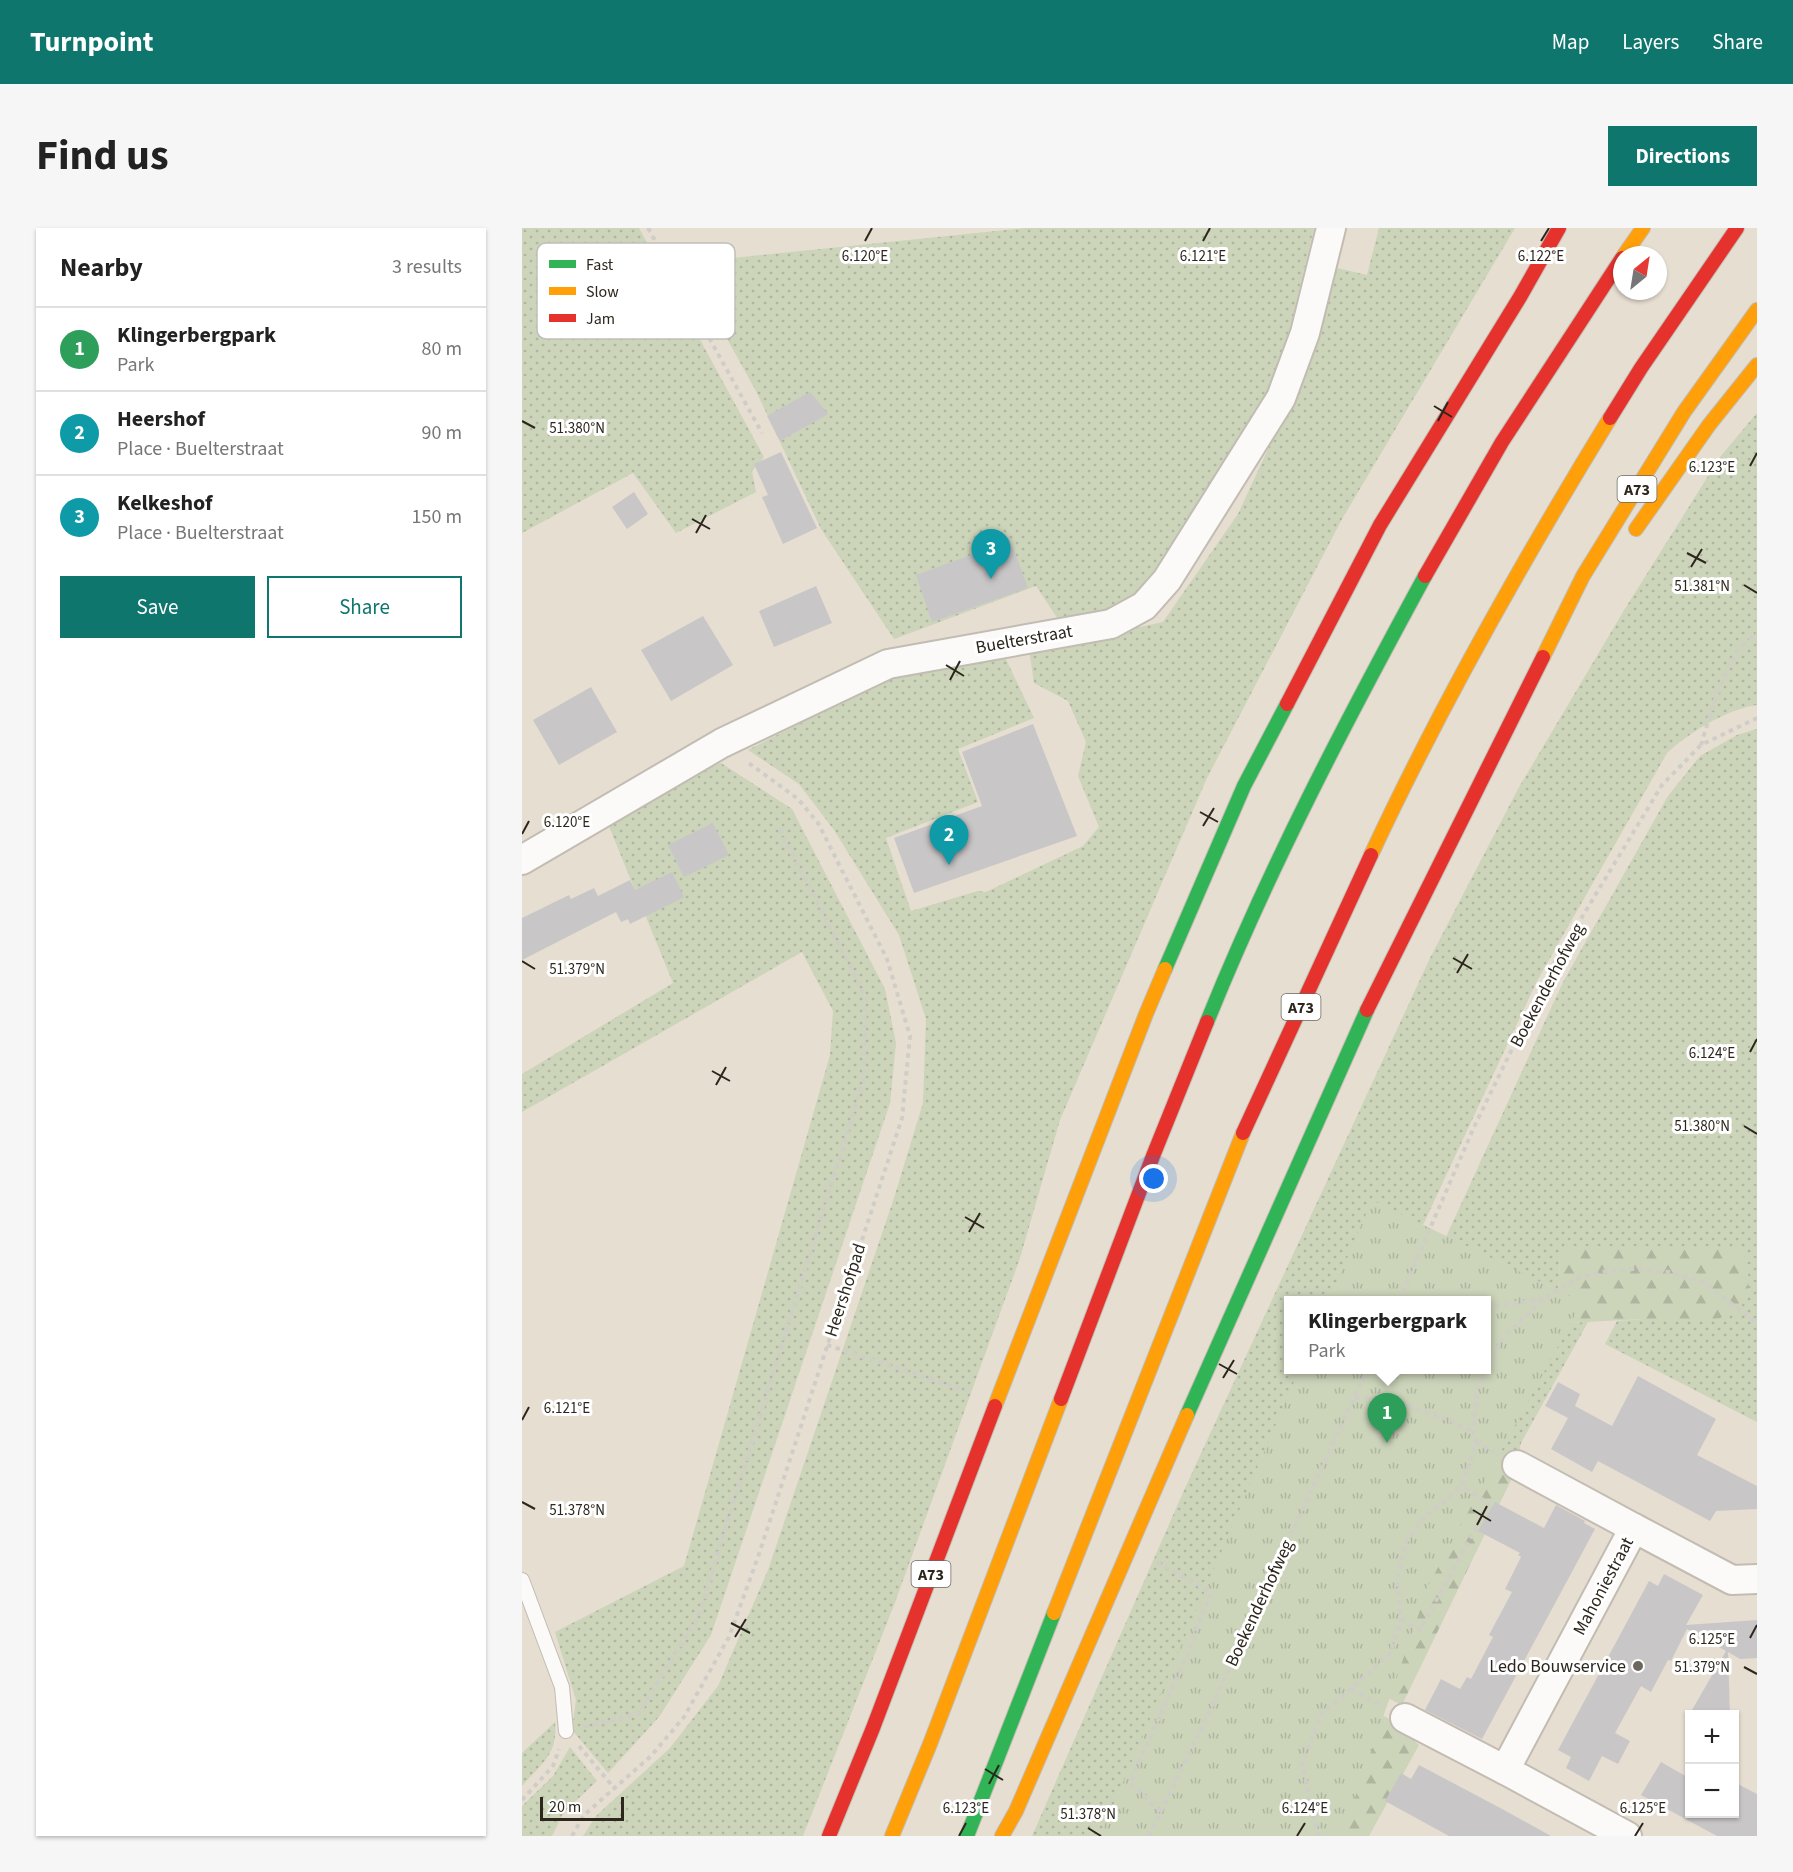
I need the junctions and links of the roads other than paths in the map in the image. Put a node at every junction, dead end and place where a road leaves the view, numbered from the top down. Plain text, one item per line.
1 (1330, 228) edge
2 (1558, 228) edge
3 (1569, 228) edge
4 (1643, 228) edge
5 (1737, 228) edge
6 (1630, 246) edge
7 (1613, 272) edge
8 (1520, 297) junction
9 (1757, 310) edge
10 (1757, 365) edge
11 (1627, 542) dead end
12 (1586, 600) dead end
13 (1532, 678) junction
14 (522, 860) edge
15 (1516, 1465) dead end
16 (1634, 1528) junction
17 (1757, 1579) edge
18 (522, 1580) edge
19 (1405, 1718) dead end
20 (566, 1731) road end
21 (1504, 1770) junction
22 (829, 1836) edge
23 (892, 1836) edge
24 (967, 1836) edge
25 (1002, 1836) edge
26 (1627, 1836) edge

1 - 14 street, Buelterstraat
2 - 8 highway, A73
3 - 8 highway, A73
4 - 6 highway
5 - 24 highway, A73
7 - 23 highway
8 - 22 highway, A73
9 - 13 highway, A73
10 - 11 highway, A73
12 - 13 highway, A73
13 - 25 highway, A73
15 - 16 street
16 - 17 street, Mahoniestraat
16 - 21 street, Mahoniestraat
18 - 20 lane
19 - 21 street
21 - 26 street

